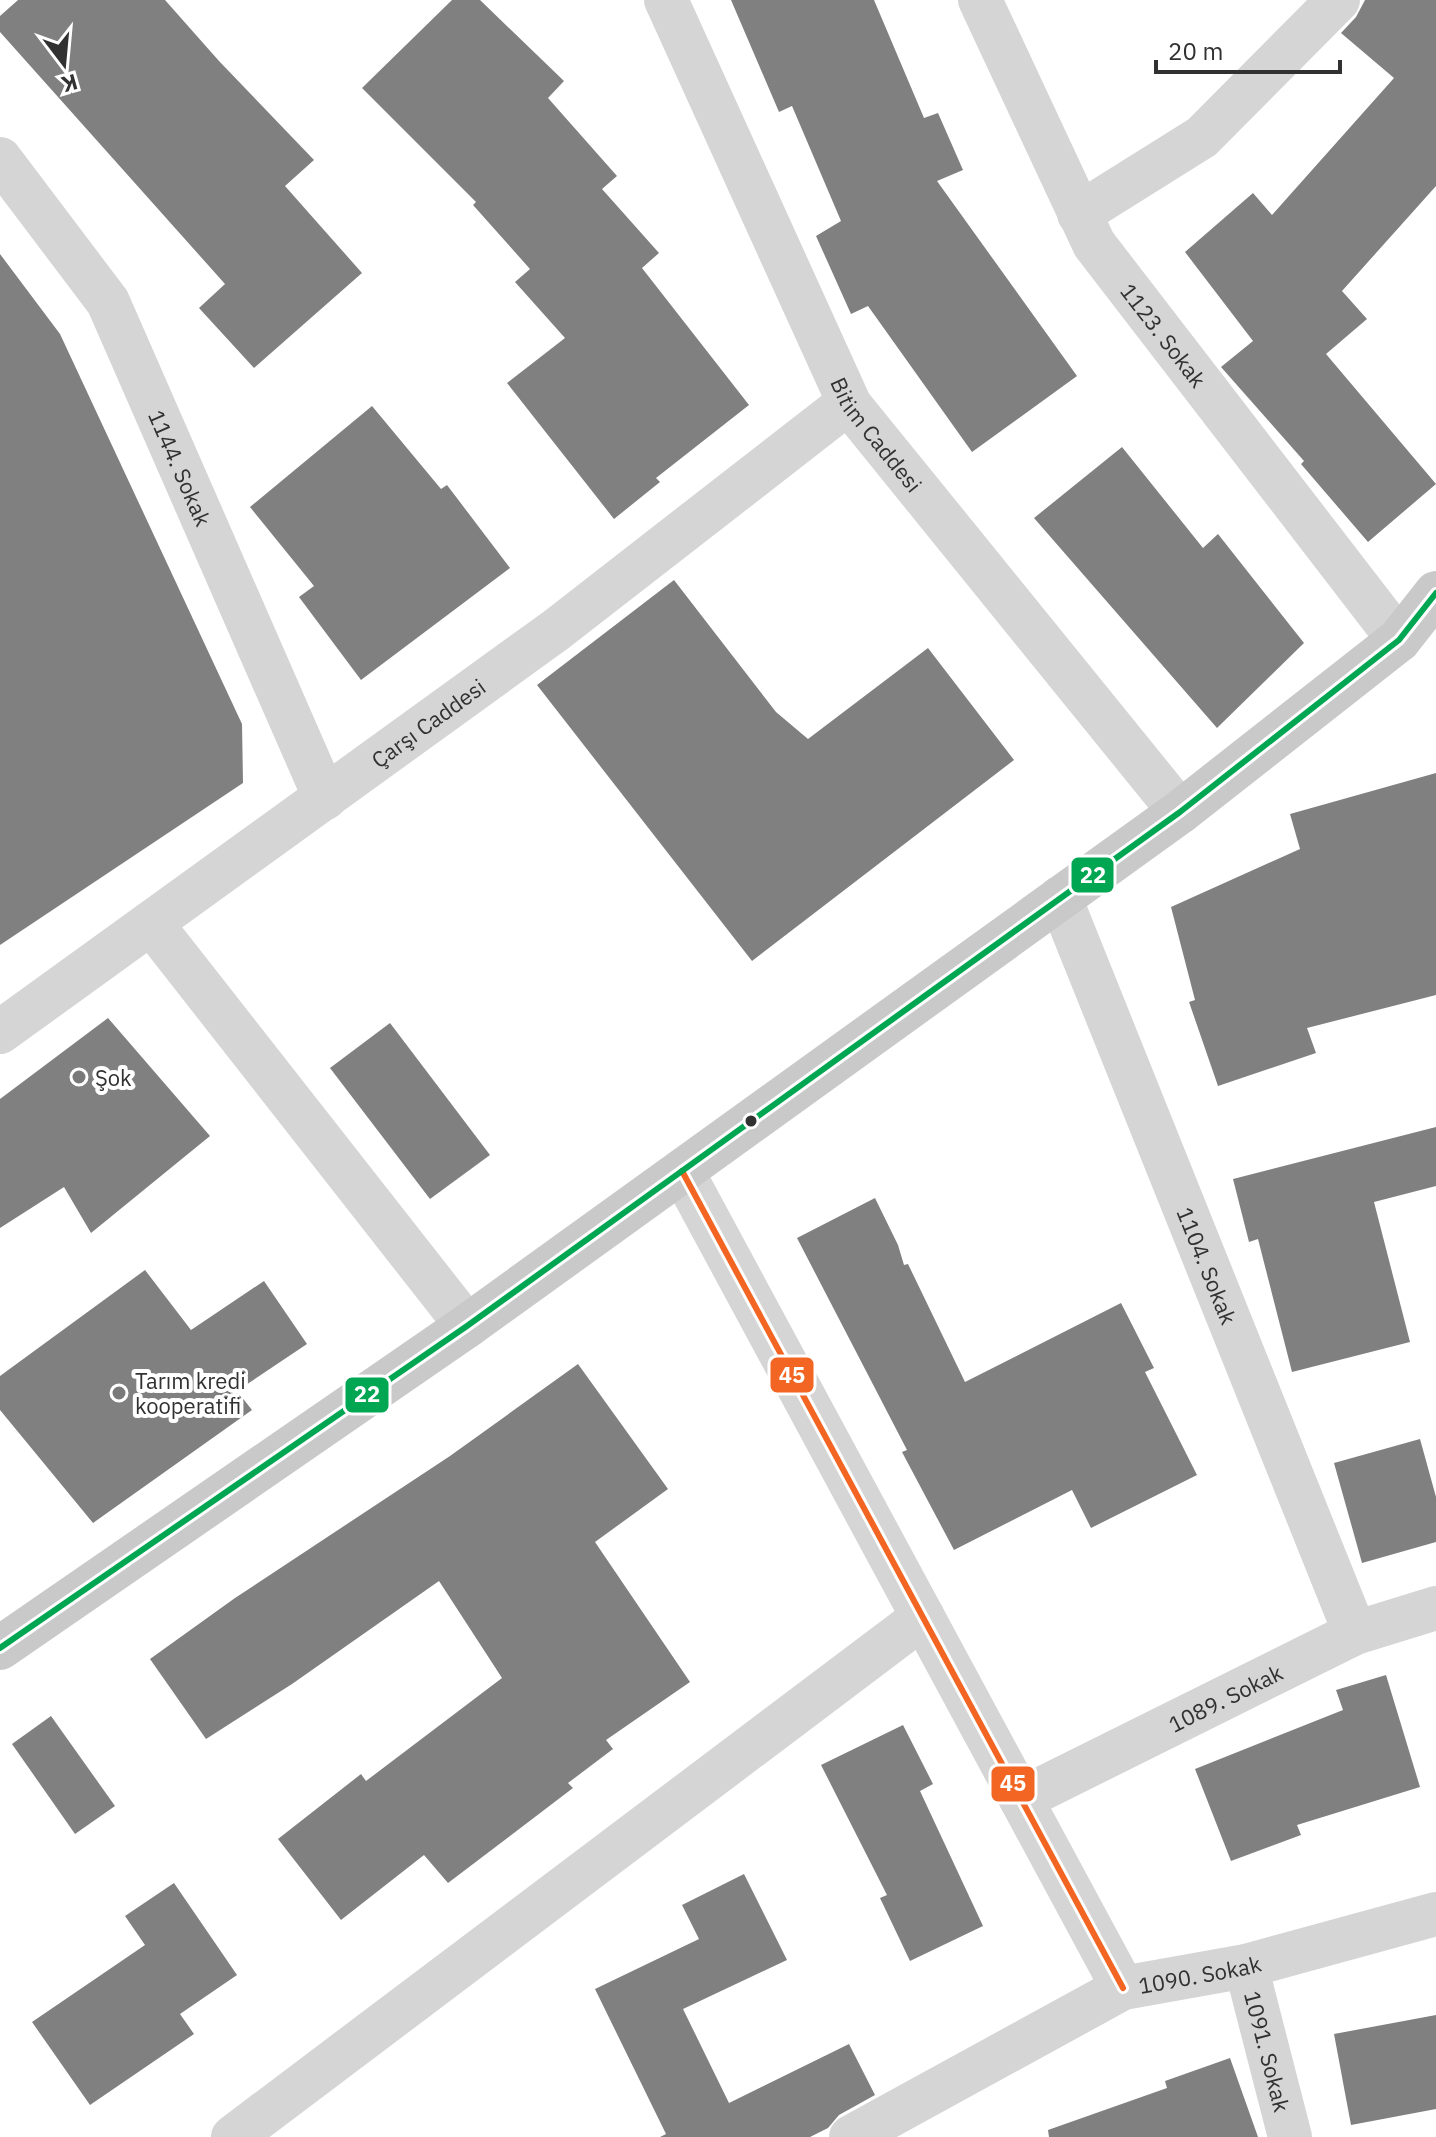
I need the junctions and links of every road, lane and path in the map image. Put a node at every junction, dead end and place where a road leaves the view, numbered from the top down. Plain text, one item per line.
1 (666, 0) edge
2 (980, 0) edge
3 (1338, 0) edge
4 (0, 159) edge
5 (1079, 214) junction
6 (848, 403) junction
7 (1436, 593) edge
8 (1399, 640) junction
9 (325, 798) junction
10 (1180, 812) junction
11 (1060, 898) junction
12 (151, 923) junction
13 (0, 1032) edge
14 (682, 1171) junction
15 (467, 1326) junction
16 (1436, 1608) edge
17 (923, 1617) junction
18 (1355, 1633) junction
19 (0, 1648) edge
20 (1021, 1799) junction
21 (1436, 1914) edge
22 (1246, 1966) junction
23 (1123, 1988) junction
24 (233, 2137) edge
25 (851, 2137) edge
26 (1290, 2137) edge

1 - 6 street, Bitim Caddesi
2 - 5 street, 1123. Sokak
3 - 5 street
4 - 9 street, 1144. Sokak
5 - 8 street, 1123. Sokak
6 - 9 street, Çarşı Caddesi
6 - 10 street, Bitim Caddesi
7 - 8 main road
8 - 10 main road
9 - 12 street, Çarşı Caddesi
10 - 11 main road
11 - 14 main road
11 - 18 street, 1104. Sokak
12 - 13 street, Çarşı Caddesi
12 - 15 street
14 - 15 main road
14 - 17 street
15 - 19 main road
16 - 18 street, 1089. Sokak
17 - 20 street
17 - 24 street
18 - 20 street, 1089. Sokak
20 - 23 street
21 - 22 street, 1090. Sokak
22 - 23 street, 1090. Sokak
22 - 26 street, 1091. Sokak
23 - 25 street, 1090. Sokak

